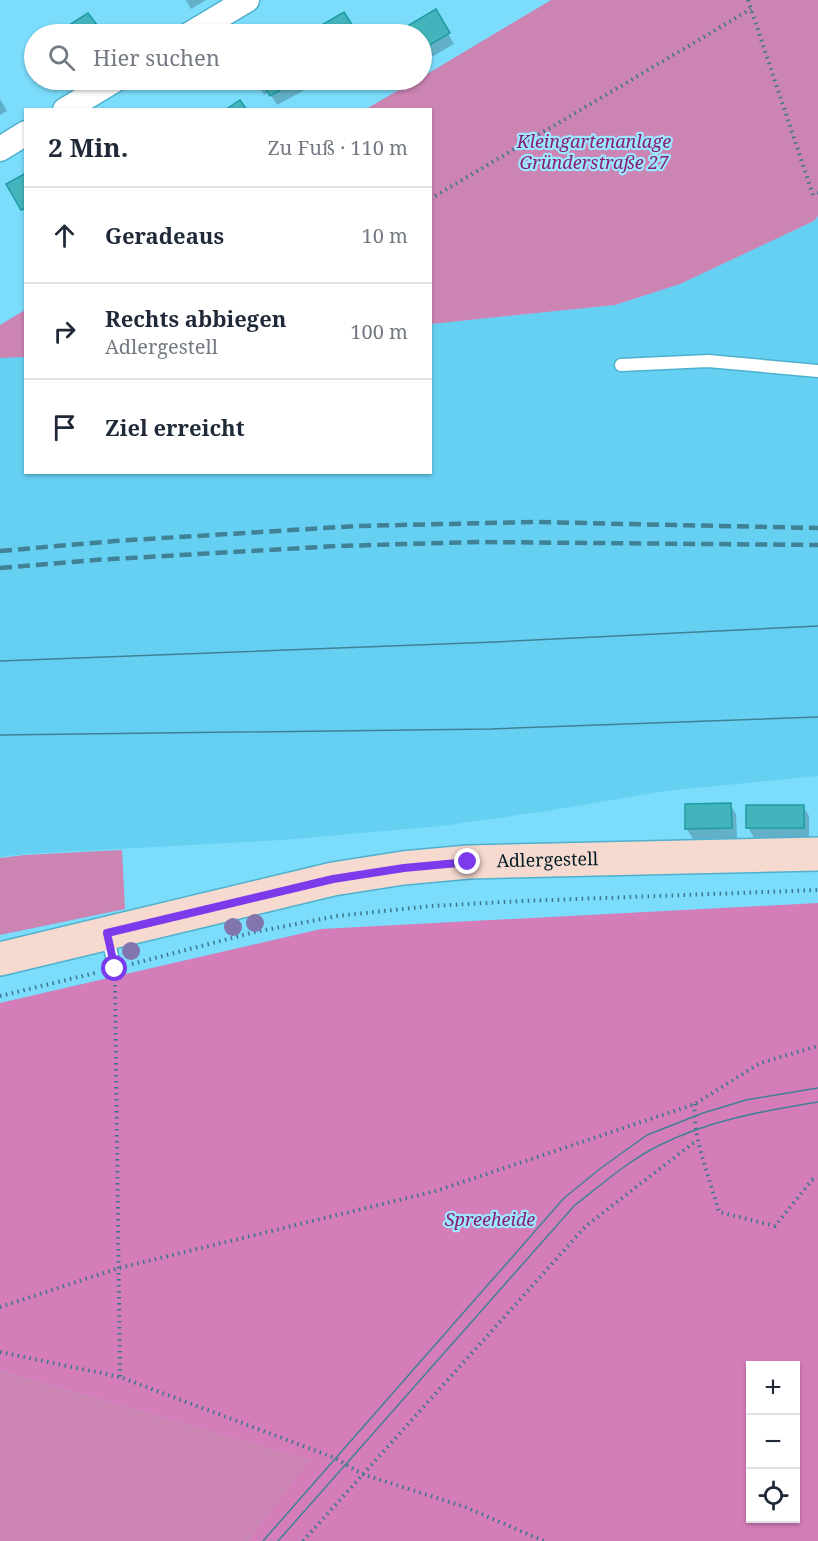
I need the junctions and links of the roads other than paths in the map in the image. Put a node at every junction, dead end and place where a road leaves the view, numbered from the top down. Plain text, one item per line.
1 (247, 0) edge
2 (207, 24) edge
3 (98, 90) edge
4 (68, 108) edge
5 (24, 134) edge
6 (0, 149) edge
7 (621, 365) dead end
8 (818, 371) edge
9 (818, 854) edge
10 (107, 933) junction
11 (0, 959) edge
12 (115, 969) road end

1 - 2 street
3 - 4 street
5 - 6 street
7 - 8 lane
9 - 10 main road, Adlergestell
10 - 11 main road, Adlergestell
10 - 12 lane

